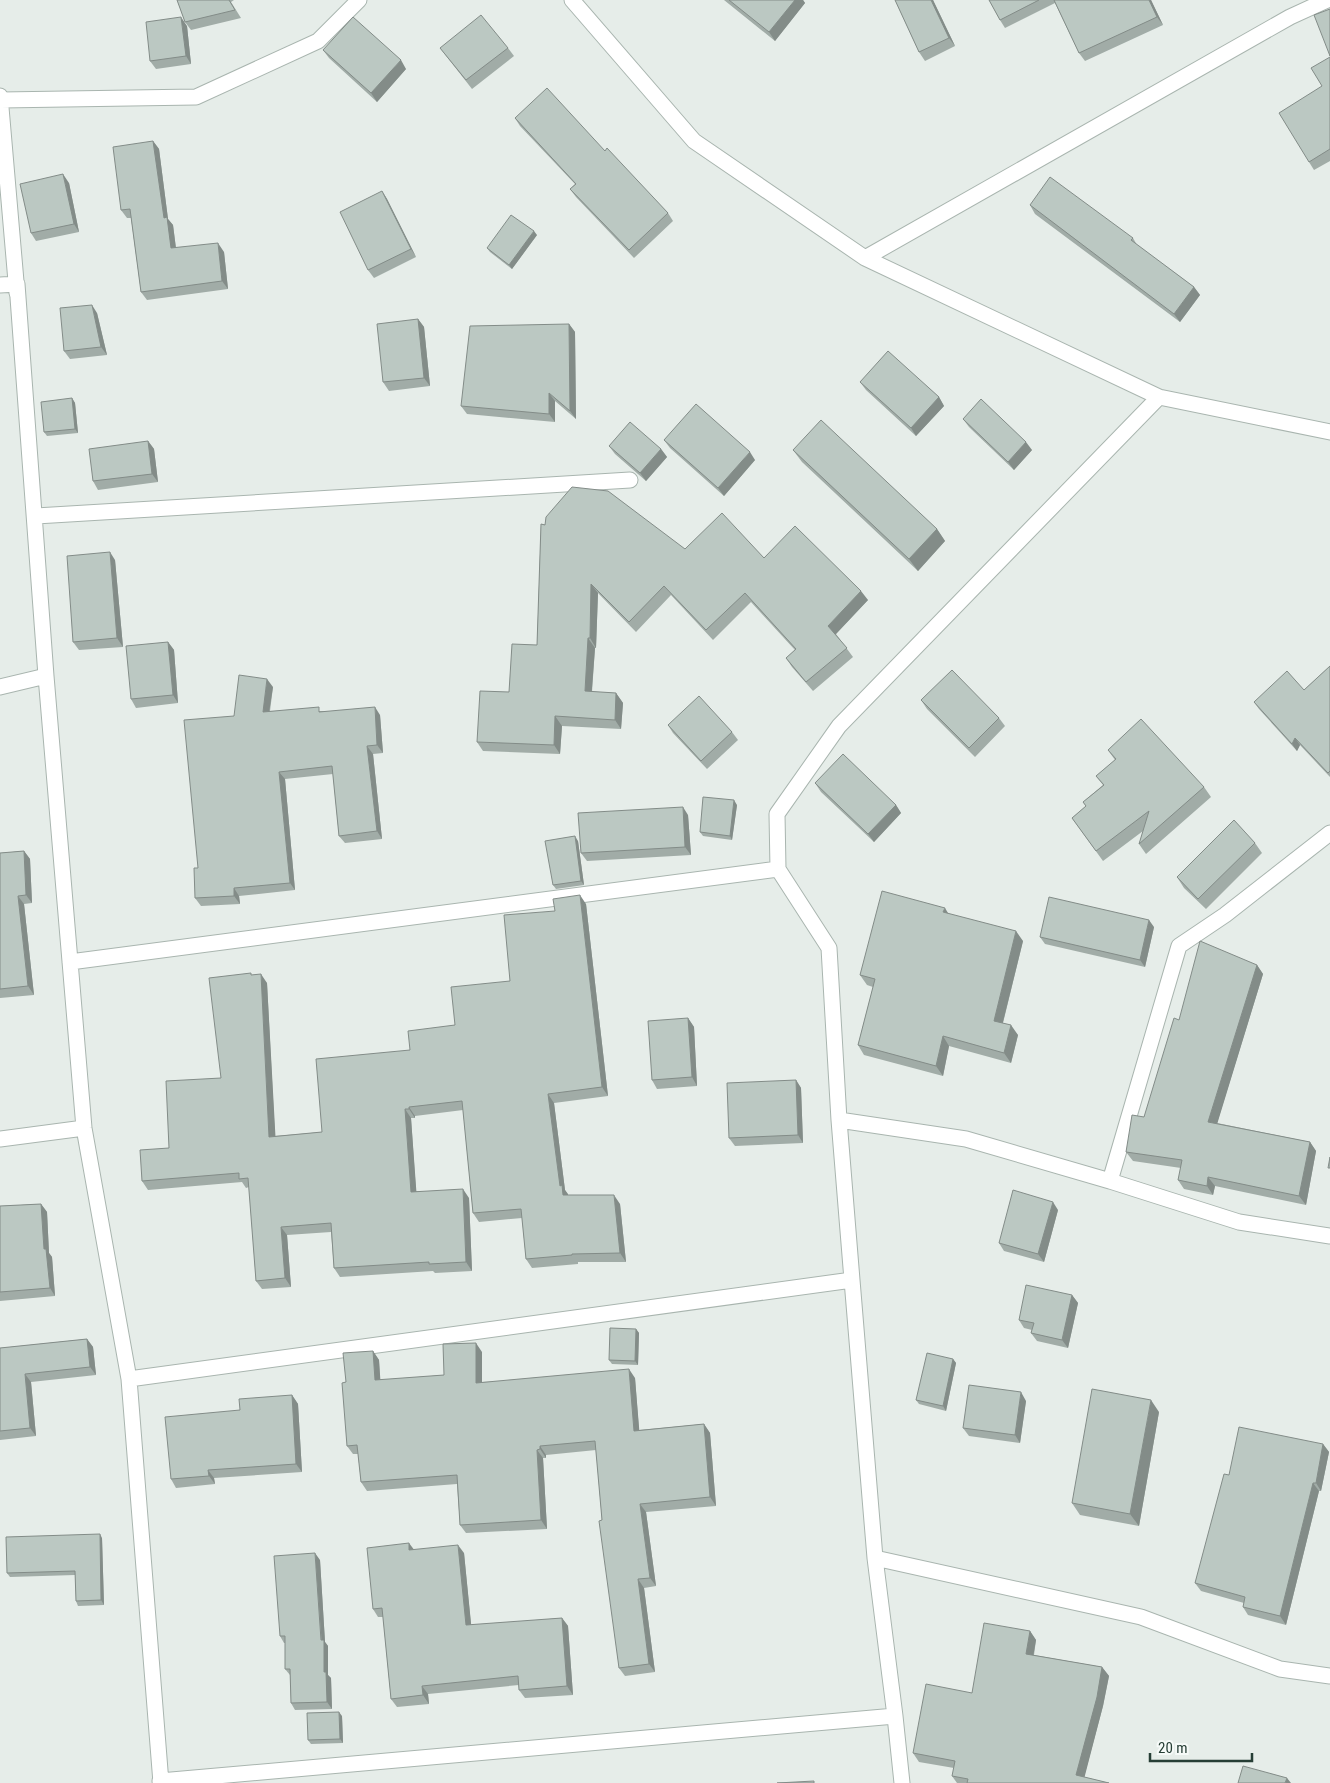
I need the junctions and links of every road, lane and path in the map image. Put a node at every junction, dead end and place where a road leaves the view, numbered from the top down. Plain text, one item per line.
1 (358, 0) edge
2 (572, 0) edge
3 (1327, 0) edge
4 (0, 98) edge
5 (865, 258) junction
6 (16, 284) junction
7 (0, 285) edge
8 (1159, 397) junction
9 (1330, 432) edge
10 (630, 480) edge
11 (36, 516) junction
12 (46, 676) junction
13 (0, 687) edge
14 (1330, 833) edge
15 (778, 869) junction
16 (70, 962) junction
17 (839, 1120) junction
18 (84, 1128) junction
19 (0, 1139) edge
20 (1110, 1181) junction
21 (1330, 1236) edge
22 (852, 1280) junction
23 (129, 1379) junction
24 (875, 1558) junction
25 (1330, 1676) edge
26 (895, 1716) junction
27 (160, 1782) edge
28 (902, 1783) edge

1 - 4 street
2 - 5 street
3 - 5 street
4 - 6 street
5 - 8 street
6 - 7 street
6 - 11 street
6 - 12 street
8 - 9 street
8 - 15 street
10 - 11 street
11 - 12 street
12 - 13 street
12 - 16 street
14 - 20 street
15 - 16 street
15 - 17 street
16 - 18 street
17 - 20 street
17 - 22 street
18 - 19 street
18 - 23 street
20 - 21 street
22 - 23 street
22 - 24 street
23 - 27 street
24 - 25 street
24 - 26 street
26 - 27 street
26 - 28 street

